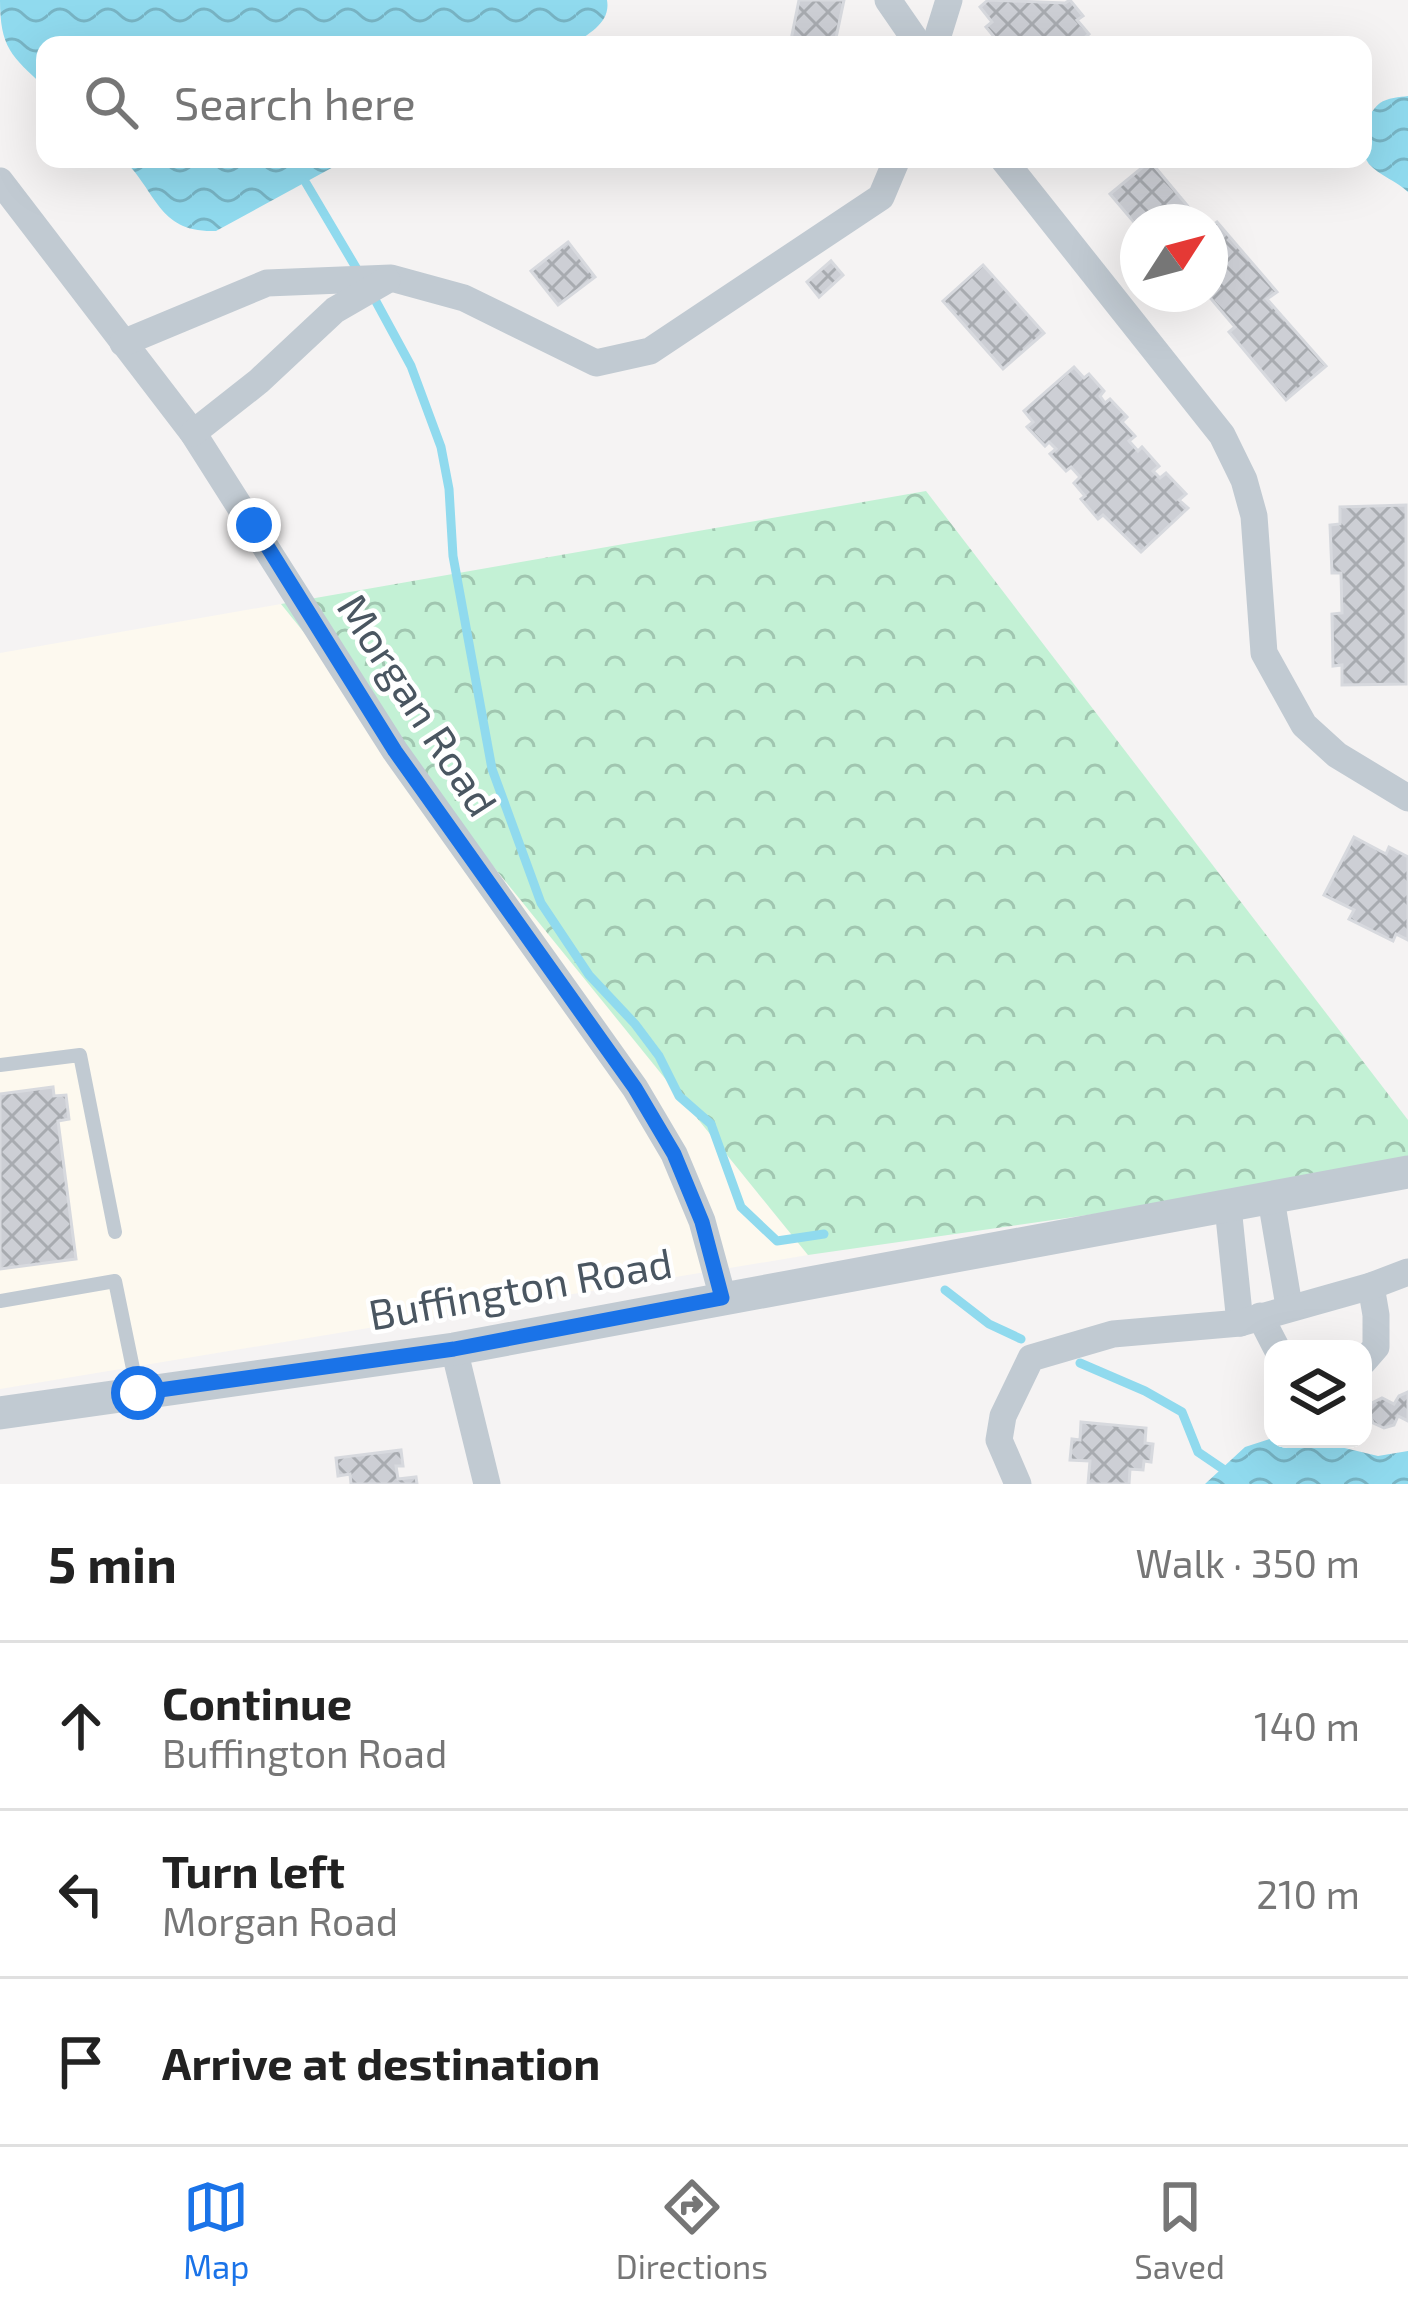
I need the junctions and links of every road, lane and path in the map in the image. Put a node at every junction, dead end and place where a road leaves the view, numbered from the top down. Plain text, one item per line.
1 (887, 0) edge
2 (949, 0) edge
3 (913, 36) edge
4 (938, 36) edge
5 (892, 168) edge
6 (1010, 168) edge
7 (0, 181) edge
8 (391, 278) junction
9 (124, 343) junction
10 (193, 433) junction
11 (1408, 798) edge
12 (0, 1065) edge
13 (1408, 1172) edge
14 (1271, 1198) junction
15 (1228, 1207) junction
16 (115, 1232) dead end
17 (1408, 1272) edge
18 (1371, 1286) junction
19 (722, 1298) junction
20 (0, 1300) edge
21 (1289, 1306) junction
22 (1250, 1320) junction
23 (1269, 1340) edge
24 (454, 1349) junction
25 (1372, 1352) edge
26 (138, 1393) junction
27 (0, 1413) edge
28 (487, 1484) edge
29 (1018, 1484) edge

1 - 3 street
2 - 4 street
5 - 8 street
6 - 11 street
7 - 9 street, Morgan Road
8 - 9 street
8 - 10 street
9 - 10 street, Morgan Road
10 - 19 street, Morgan Road
12 - 16 lane
13 - 14 street, Buffington Road
14 - 15 street, Buffington Road
14 - 21 street
15 - 19 street, Buffington Road
15 - 22 street
17 - 18 street
18 - 21 street
18 - 25 street
19 - 24 street, Buffington Road
20 - 26 lane
21 - 22 street
22 - 23 street
22 - 29 street
24 - 26 street, Buffington Road
24 - 28 street
26 - 27 street, Buffington Road

